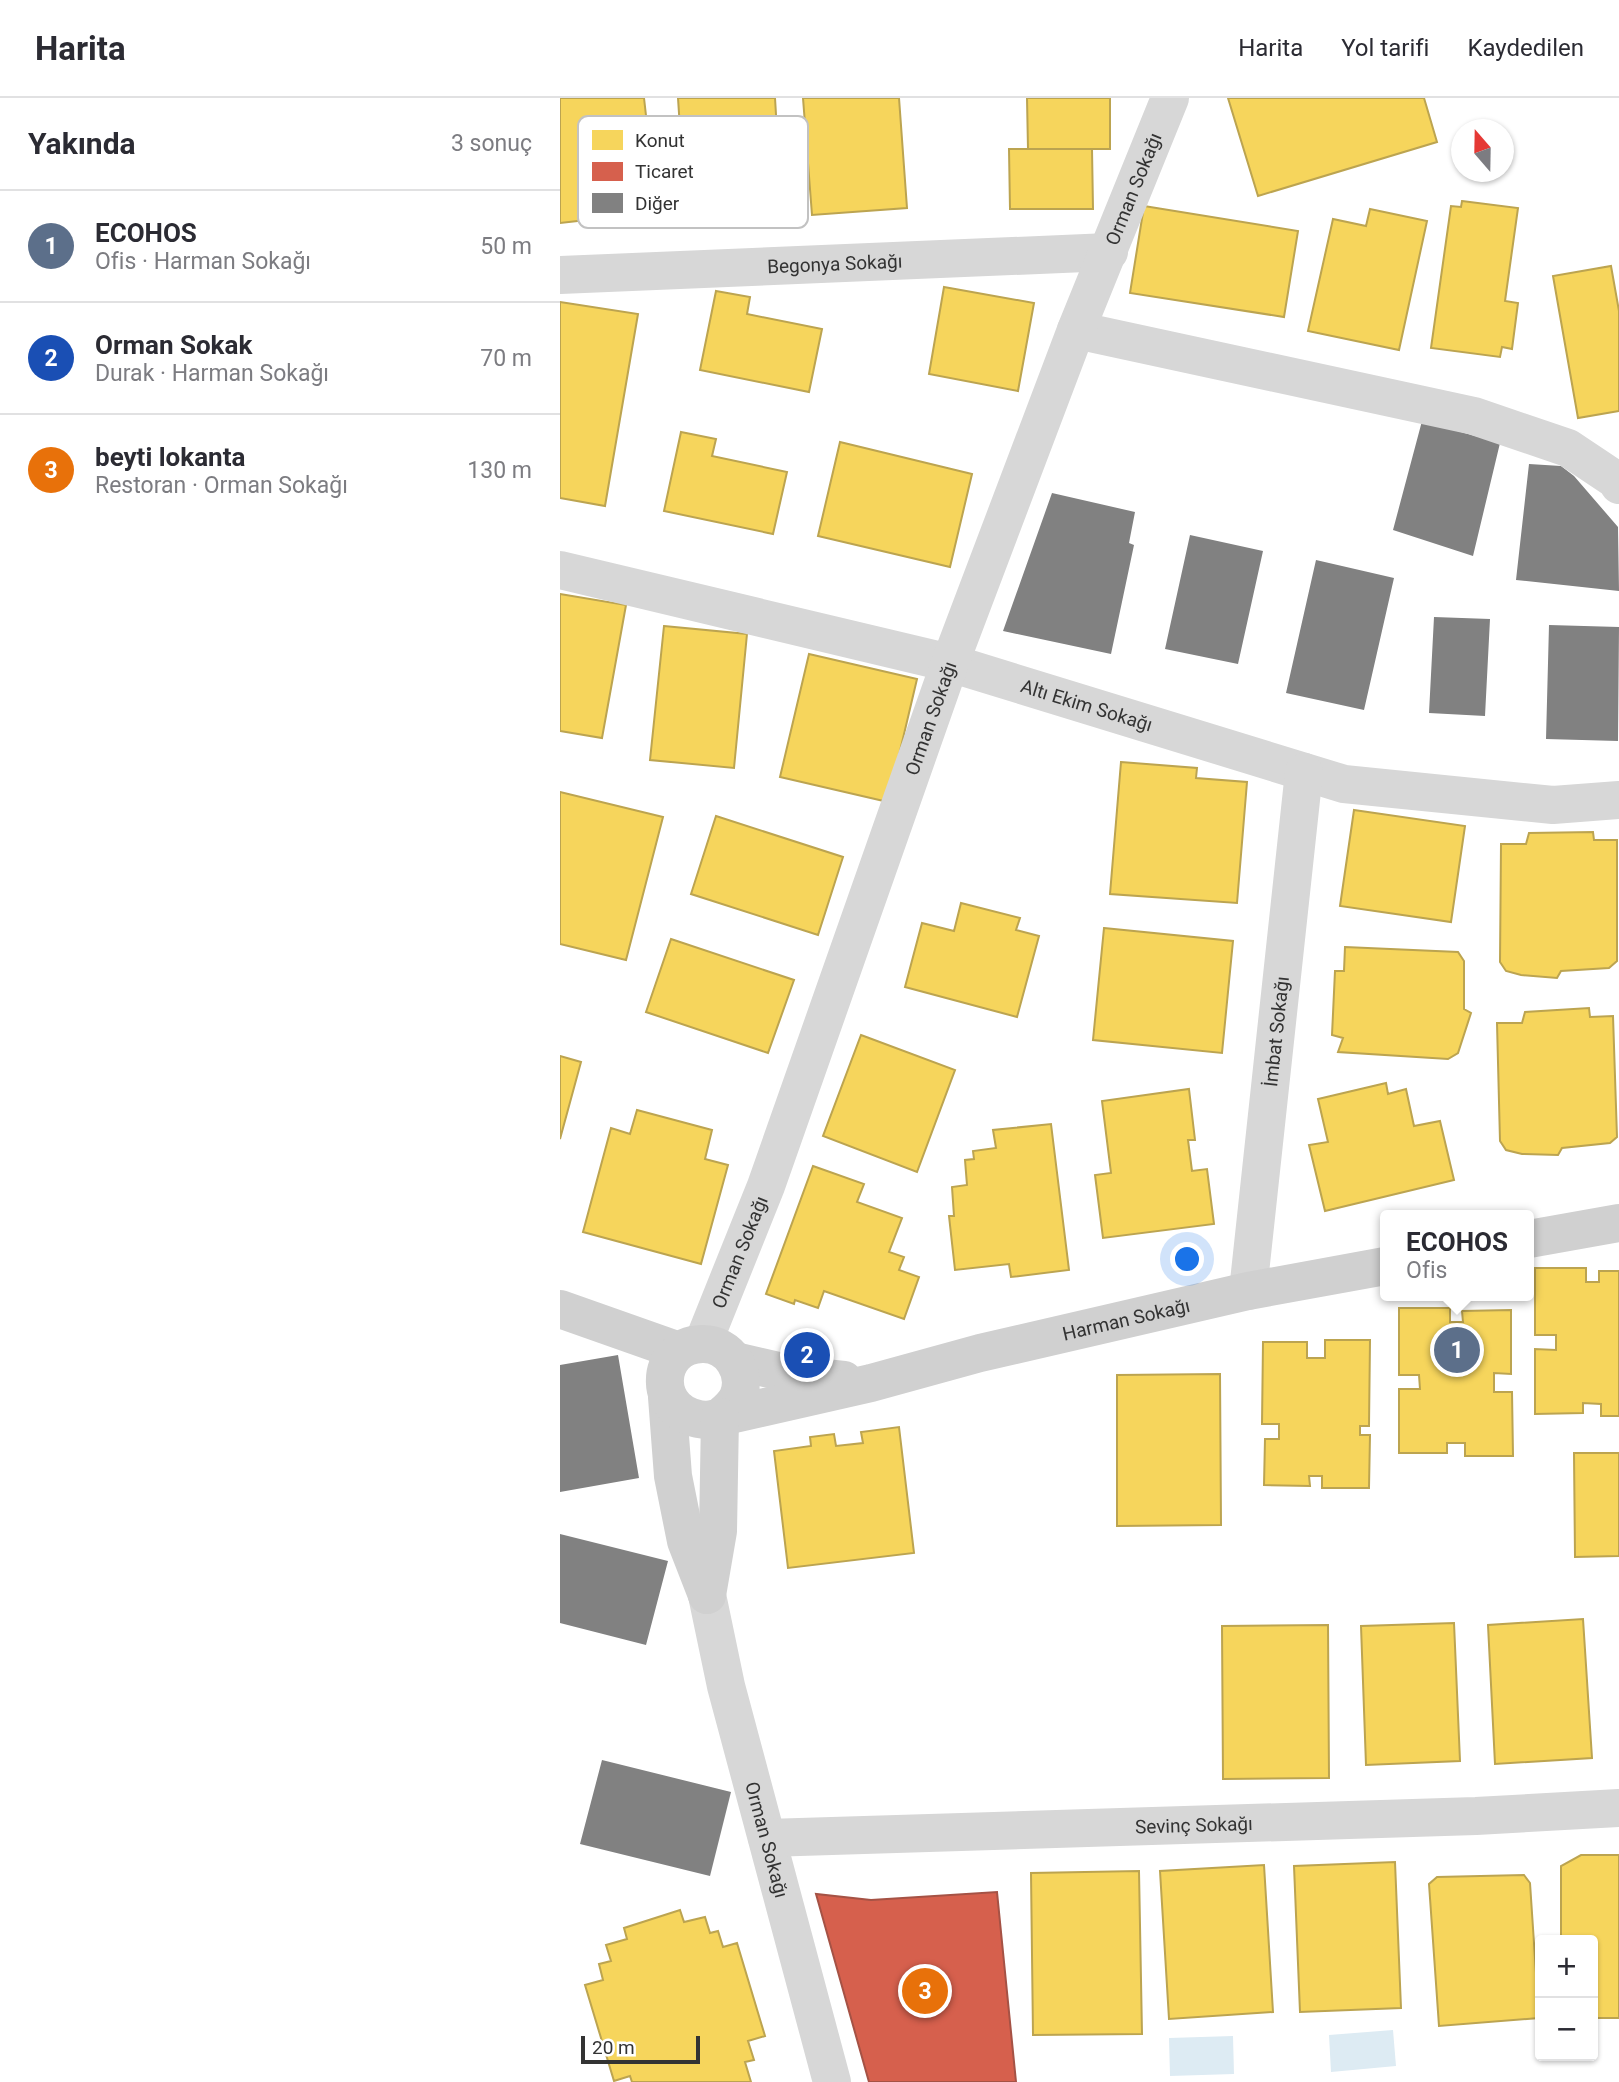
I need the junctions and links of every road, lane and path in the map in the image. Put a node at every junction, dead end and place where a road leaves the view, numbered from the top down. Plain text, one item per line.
1 (1170, 98) edge
2 (1109, 252) junction
3 (560, 275) edge
4 (1076, 330) junction
5 (1619, 485) edge
6 (560, 570) edge
7 (950, 663) junction
8 (1304, 772) junction
9 (1619, 800) edge
10 (1619, 1223) edge
11 (1534, 1238) edge
12 (1380, 1267) edge
13 (1248, 1291) junction
14 (560, 1309) edge
15 (706, 1352) junction
16 (871, 1383) junction
17 (667, 1397) junction
18 (720, 1417) junction
19 (708, 1595) junction
20 (1619, 1808) edge
21 (767, 1838) junction
22 (832, 2082) edge

1 - 2 street, Orman Sokağı
2 - 3 street, Begonya Sokağı
2 - 4 street, Orman Sokağı
4 - 5 street
4 - 7 street, Orman Sokağı
6 - 7 street, Altı Ekim Sokağı
7 - 8 street, Altı Ekim Sokağı
7 - 15 street, Orman Sokağı
8 - 9 street, Altı Ekim Sokağı
8 - 13 street, İmbat Sokağı
10 - 11 main road
12 - 13 main road, Harman Sokağı
13 - 16 main road, Harman Sokağı
14 - 15 main road
15 - 16 main road
15 - 17 main road
15 - 18 main road
16 - 18 main road, Harman Sokağı
17 - 18 main road
17 - 19 main road
18 - 19 main road
19 - 21 street, Orman Sokağı
20 - 21 street, Sevinç Sokağı
21 - 22 street, Orman Sokağı

